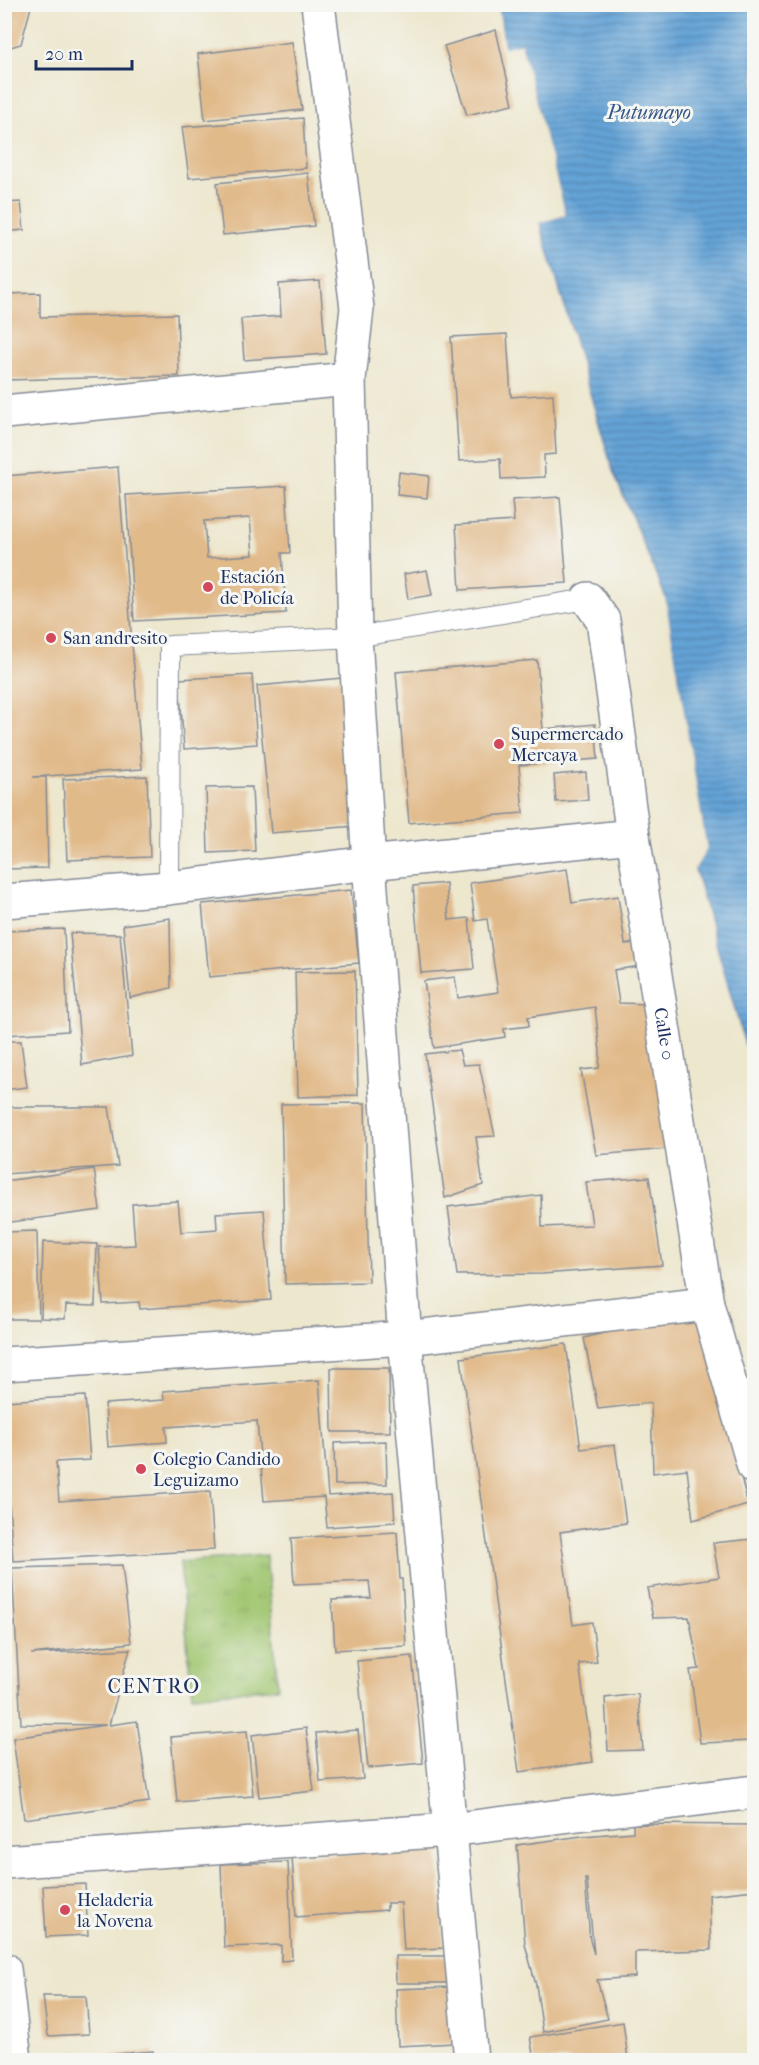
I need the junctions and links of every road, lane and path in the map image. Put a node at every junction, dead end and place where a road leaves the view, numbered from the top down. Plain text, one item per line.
1 (318, 4) edge
2 (349, 379) junction
3 (4, 412) edge
4 (588, 599) joint
5 (355, 636) junction
6 (633, 836) junction
7 (369, 862) junction
8 (169, 888) junction
9 (4, 901) edge
10 (707, 1304) junction
11 (405, 1338) junction
12 (4, 1364) edge
13 (754, 1467) edge
14 (754, 1792) edge
15 (449, 1830) junction
16 (4, 1862) edge
17 (4, 1969) edge
18 (15, 2061) edge
19 (471, 2061) edge

1 - 2 street
2 - 3 street
2 - 5 street
4 - 5 lane
4 - 6 street, Calle 0
5 - 7 street
5 - 8 lane
6 - 7 street
6 - 10 street, Calle 0
7 - 8 street
7 - 11 street
8 - 9 street
10 - 11 street
10 - 13 street, Calle 0
11 - 12 street
11 - 15 street
14 - 15 street
15 - 16 street
15 - 19 street
17 - 18 street

